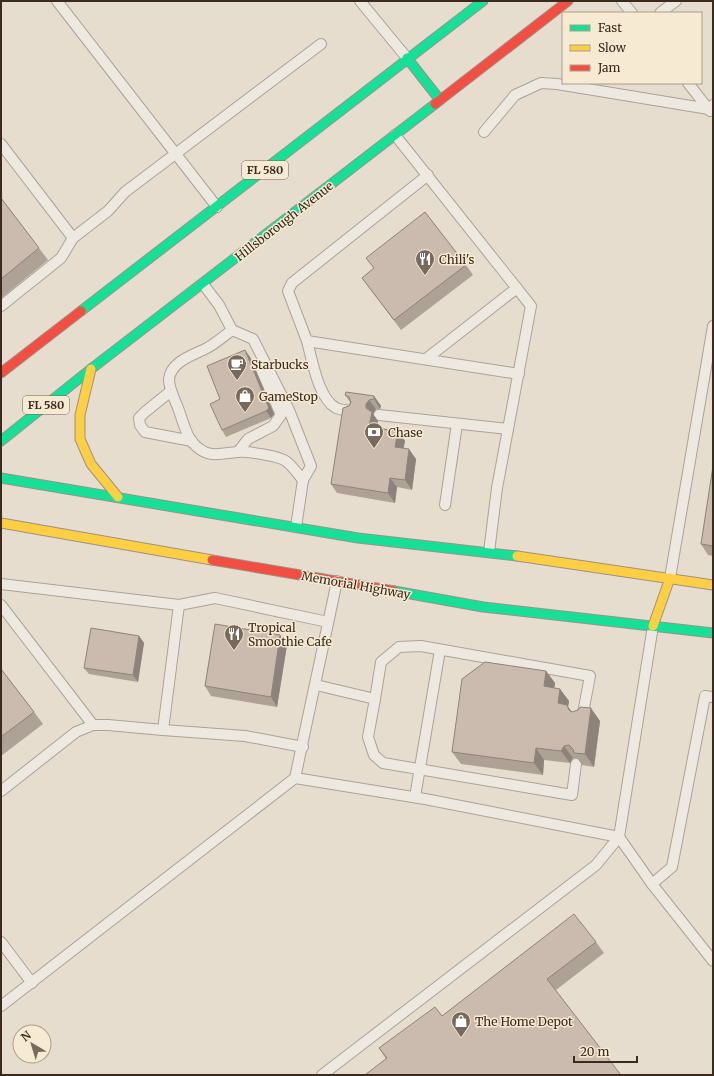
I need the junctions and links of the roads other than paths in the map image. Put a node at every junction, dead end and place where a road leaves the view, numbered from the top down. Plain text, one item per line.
1 (57, 1) edge
2 (360, 1) edge
3 (483, 1) edge
4 (568, 1) edge
5 (622, 1) edge
6 (676, 1) edge
7 (631, 12) edge
8 (661, 12) edge
9 (321, 44) dead end
10 (407, 58) junction
11 (689, 84) edge
12 (440, 100) junction
13 (712, 109) edge
14 (484, 132) dead end
15 (396, 135) junction
16 (1, 144) edge
17 (175, 154) junction
18 (428, 175) junction
19 (217, 207) junction
20 (73, 238) junction
21 (203, 284) junction
22 (517, 288) junction
23 (1, 306) edge
24 (713, 326) edge
25 (232, 330) junction
26 (253, 339) junction
27 (307, 341) junction
28 (426, 359) junction
29 (91, 369) junction
30 (1, 373) edge
31 (519, 374) junction
32 (171, 391) junction
33 (351, 411) edge
34 (379, 415) dead end
35 (456, 424) junction
36 (508, 429) junction
37 (1, 441) edge
38 (192, 441) junction
39 (238, 452) junction
40 (1, 478) edge
41 (303, 480) junction
42 (118, 497) junction
43 (445, 506) dead end
44 (1, 523) edge
45 (296, 527) junction
46 (489, 552) junction
47 (670, 578) junction
48 (337, 581) junction
49 (1, 584) edge
50 (713, 585) edge
51 (1, 605) edge
52 (179, 605) junction
53 (328, 622) junction
54 (653, 626) junction
55 (713, 633) edge
56 (440, 650) junction
57 (316, 686) junction
58 (713, 697) edge
59 (375, 699) junction
60 (582, 718) edge
61 (93, 725) junction
62 (163, 730) junction
63 (303, 747) junction
64 (576, 764) edge
65 (420, 768) junction
66 (295, 778) junction
67 (1, 791) edge
68 (415, 797) junction
69 (619, 837) junction
70 (652, 884) junction
71 (1, 942) edge
72 (713, 961) edge
73 (32, 983) junction
74 (1, 1006) edge
75 (322, 1075) edge

1 - 17 lane
2 - 10 lane
3 - 10 main road, FL 580
4 - 12 main road, Hillsborough Avenue / FL 580
5 - 7 lane
6 - 8 lane
9 - 17 lane
10 - 12 main road
10 - 19 main road, FL 580
11 - 13 lane
12 - 15 main road, Hillsborough Avenue / FL 580
13 - 14 lane
15 - 18 lane
15 - 21 main road, Hillsborough Avenue / FL 580
16 - 20 lane
17 - 19 lane
17 - 20 lane
18 - 22 lane
18 - 27 lane
19 - 30 main road, FL 580
20 - 23 lane
21 - 25 lane
21 - 29 main road, Hillsborough Avenue / FL 580
22 - 28 lane
22 - 31 lane
24 - 47 lane
25 - 26 lane
25 - 32 lane
26 - 39 lane
26 - 41 lane
27 - 28 lane
27 - 33 lane
28 - 31 lane
29 - 37 main road, Hillsborough Avenue / FL 580
29 - 42 main road
31 - 36 lane
32 - 38 lane
32 - 38 lane
34 - 35 lane
35 - 36 lane
35 - 43 lane
36 - 46 lane
38 - 39 lane
39 - 41 lane
40 - 42 main road
41 - 45 lane
42 - 45 main road
44 - 48 main road, Memorial Highway
45 - 46 main road
46 - 47 main road
47 - 50 main road
47 - 54 main road
48 - 53 lane
48 - 54 main road, Memorial Highway
49 - 52 lane
51 - 61 lane
52 - 53 lane
52 - 62 lane
53 - 57 lane
54 - 55 main road, Memorial Highway
54 - 69 lane
56 - 59 lane
56 - 60 lane
56 - 65 lane
57 - 59 lane
57 - 63 lane
58 - 70 lane
59 - 65 lane
61 - 62 lane
61 - 67 lane
62 - 63 lane
63 - 66 lane
64 - 65 lane
65 - 68 lane
66 - 68 lane
66 - 73 lane
68 - 69 lane
69 - 70 lane
69 - 75 lane
70 - 72 lane
71 - 73 lane
73 - 74 lane

